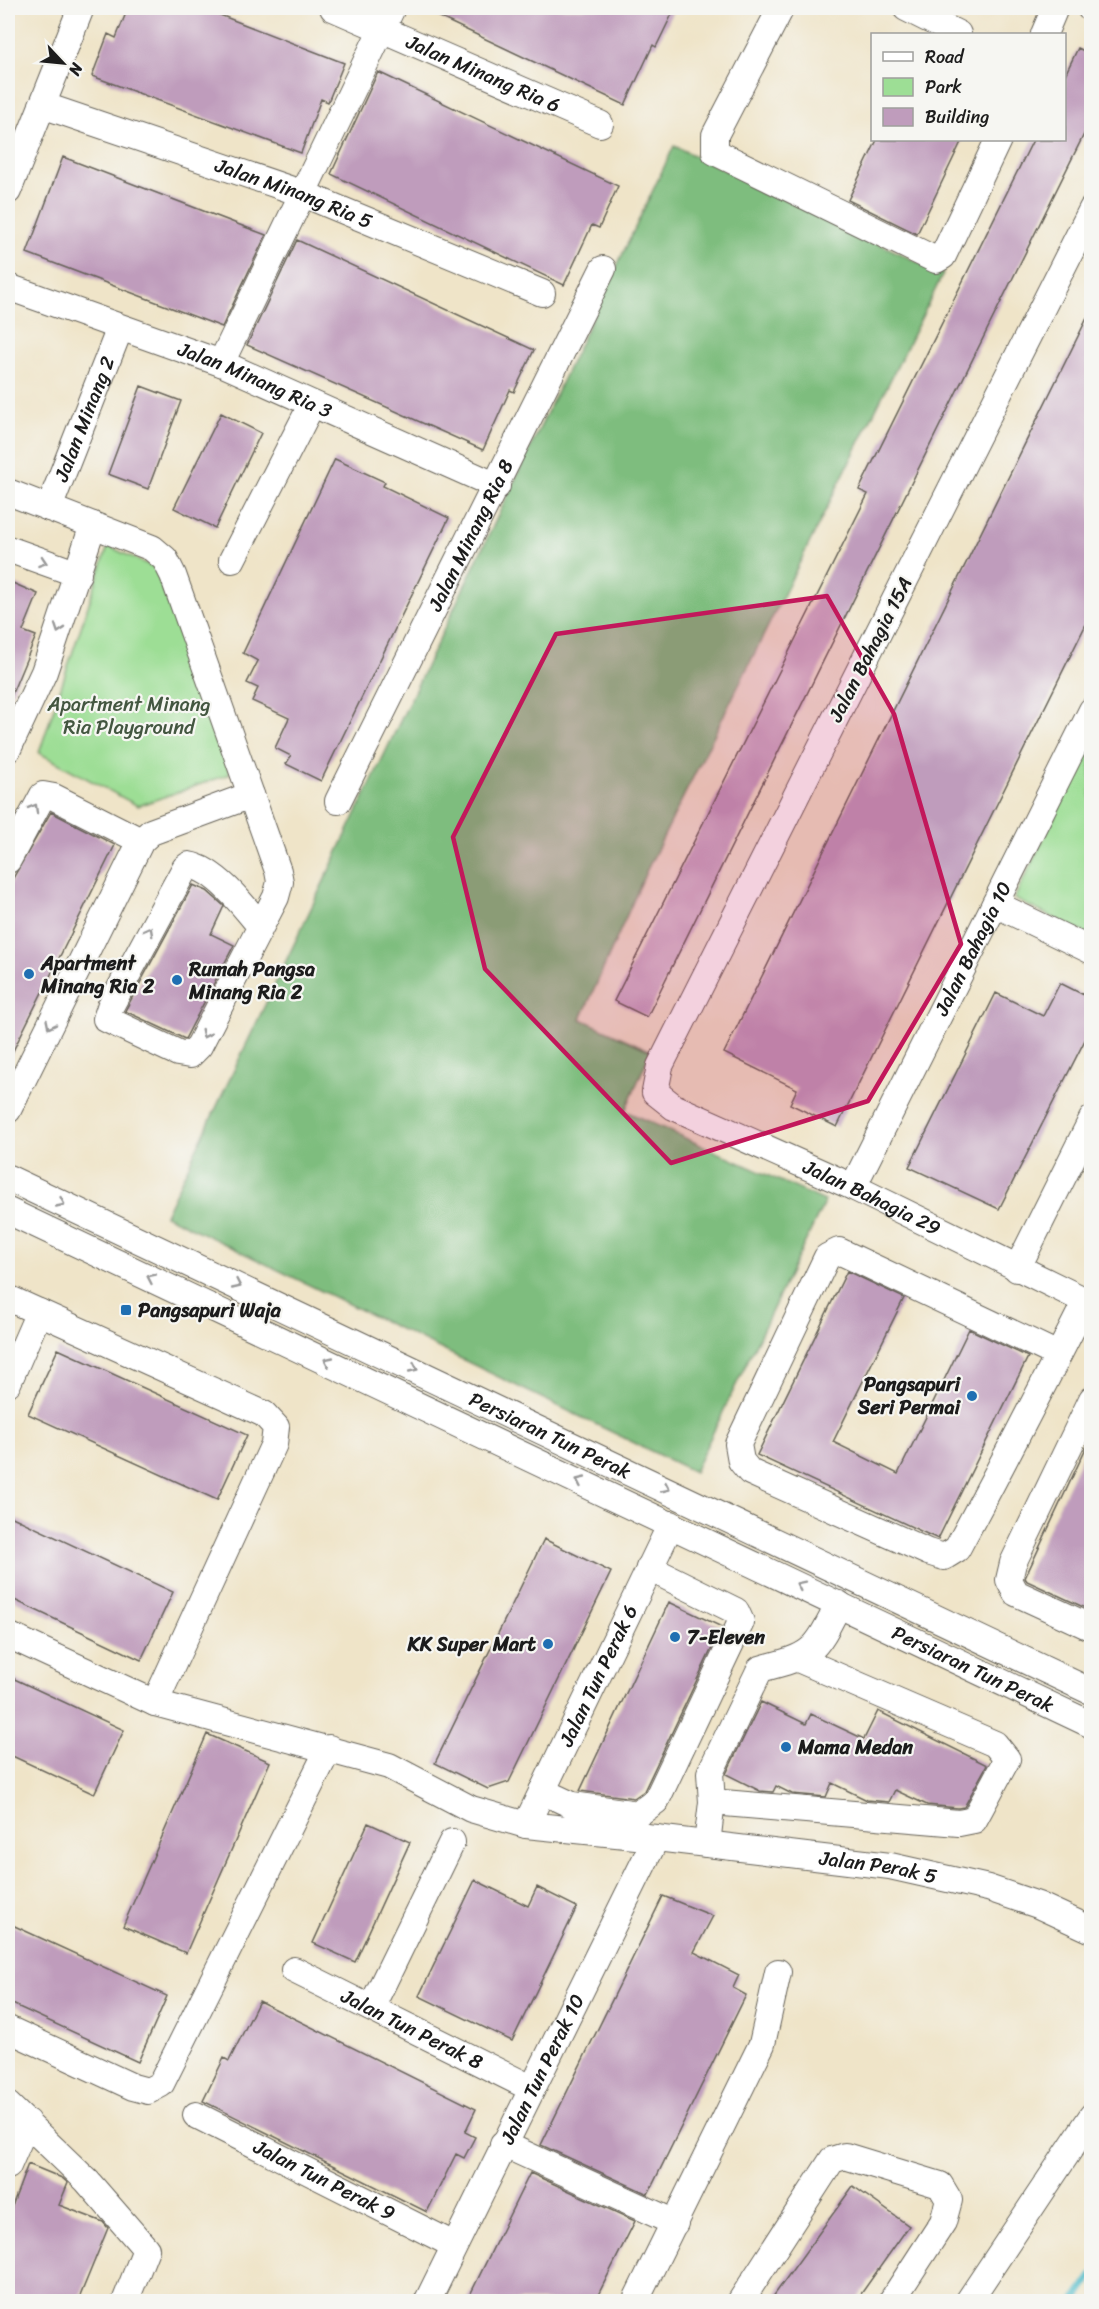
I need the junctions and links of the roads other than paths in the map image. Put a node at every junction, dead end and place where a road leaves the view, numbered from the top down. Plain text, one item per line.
1 (81, 8) edge
2 (333, 8) edge
3 (781, 8) edge
4 (906, 8) edge
5 (1055, 8) edge
6 (387, 17) edge
7 (956, 33) edge
8 (1044, 33) edge
9 (42, 105) junction
10 (600, 124) dead end
11 (998, 141) edge
12 (8, 191) edge
13 (301, 193) junction
14 (1092, 208) edge
15 (603, 269) dead end
16 (8, 287) edge
17 (542, 293) dead end
18 (120, 328) junction
19 (222, 363) junction
20 (312, 404) junction
21 (497, 486) junction
22 (8, 492) edge
23 (49, 508) junction
24 (93, 525) junction
25 (8, 549) edge
26 (232, 560) dead end
27 (78, 574) junction
28 (1092, 710) edge
29 (8, 749) edge
30 (251, 795) junction
31 (338, 801) dead end
32 (141, 841) junction
33 (8, 860) edge
34 (995, 904) junction
35 (260, 926) junction
36 (1092, 951) edge
37 (655, 1092) joint
38 (8, 1110) edge
39 (1092, 1119) edge
40 (8, 1178) edge
41 (853, 1187) junction
42 (8, 1211) edge
43 (1017, 1269) junction
44 (8, 1298) edge
45 (1089, 1302) edge
46 (39, 1312) junction
47 (1058, 1356) junction
48 (8, 1383) edge
49 (1092, 1399) edge
50 (671, 1524) junction
51 (649, 1568) junction
52 (839, 1604) junction
53 (1092, 1628) edge
54 (8, 1635) edge
55 (798, 1659) junction
56 (1092, 1692) edge
57 (155, 1703) junction
58 (1092, 1725) edge
59 (329, 1748) junction
60 (542, 1791) junction
61 (712, 1802) junction
62 (526, 1825) junction
63 (656, 1838) junction
64 (452, 1842) dead end
65 (707, 1844) junction
66 (1092, 1930) edge
67 (294, 1970) dead end
68 (778, 1972) dead end
69 (371, 2008) junction
70 (8, 2029) edge
71 (531, 2088) junction
72 (8, 2106) edge
73 (196, 2115) dead end
74 (1092, 2116) edge
75 (27, 2122) junction
76 (503, 2144) junction
77 (8, 2166) edge
78 (675, 2223) junction
79 (454, 2245) junction
80 (125, 2301) edge
81 (427, 2301) edge
82 (635, 2301) edge
83 (740, 2301) edge
84 (891, 2301) edge
85 (968, 2301) edge

1 - 9 street
2 - 6 street, Jalan Minang Ria 6
3 - 11 street
4 - 7 street
5 - 8 street
6 - 10 street, Jalan Minang Ria 6
6 - 13 street
9 - 12 street
9 - 13 street, Jalan Minang Ria 5
13 - 17 street, Jalan Minang Ria 5
13 - 19 street
14 - 37 street, Jalan Bahagia 15A
15 - 21 street, Jalan Minang Ria 8
16 - 18 street, Jalan Minang Ria 3
18 - 19 street, Jalan Minang Ria 3
18 - 23 street, Jalan Minang 2
19 - 20 street, Jalan Minang Ria 3
20 - 21 street, Jalan Minang Ria 3
20 - 26 street
21 - 31 street, Jalan Minang Ria 8
22 - 23 street
23 - 24 street
24 - 27 street
24 - 30 street
25 -> 27 street
27 -> 29 street
28 - 34 street, Jalan Bahagia 10
30 - 32 street
30 - 35 street
33 -> 32 street
32 -> 38 street
34 - 36 street
34 - 41 street, Jalan Bahagia 10
35 -> 35 street
37 - 41 street, Jalan Bahagia 29
39 - 43 street
40 -> 56 street, Persiaran Tun Perak
41 - 43 street, Jalan Bahagia 29
50 -> 42 street, Persiaran Tun Perak
43 - 45 street, Jalan Bahagia 29
44 - 46 street
45 - 47 street
46 - 48 street
46 - 57 street
47 - 47 street
49 - 53 street
50 - 51 street, Jalan Tun Perak 6
52 -> 50 street, Persiaran Tun Perak
51 - 60 street, Jalan Tun Perak 6
51 - 60 street
52 - 55 street
52 - 58 street, Persiaran Tun Perak
54 - 57 street, Jalan Perak 5
55 - 61 street
55 - 61 street
57 - 59 street, Jalan Perak 5
59 - 62 street, Jalan Perak 5
59 - 70 street
60 - 62 street, Jalan Tun Perak 6
61 - 65 street
62 - 63 street, Jalan Perak 5
63 - 65 street, Jalan Perak 5
63 - 71 street, Jalan Tun Perak 10
64 - 69 street
65 - 66 street, Jalan Perak 5
67 - 69 street, Jalan Tun Perak 8
68 - 78 street
69 - 71 street, Jalan Tun Perak 8
71 - 76 street, Jalan Tun Perak 10
72 - 75 street
73 - 79 street, Jalan Tun Perak 9
74 - 85 street
75 - 77 street
75 - 80 street
76 - 78 street
76 - 79 street, Jalan Tun Perak 10
78 - 82 street
79 - 81 street, Jalan Tun Perak 10
83 - 84 street

